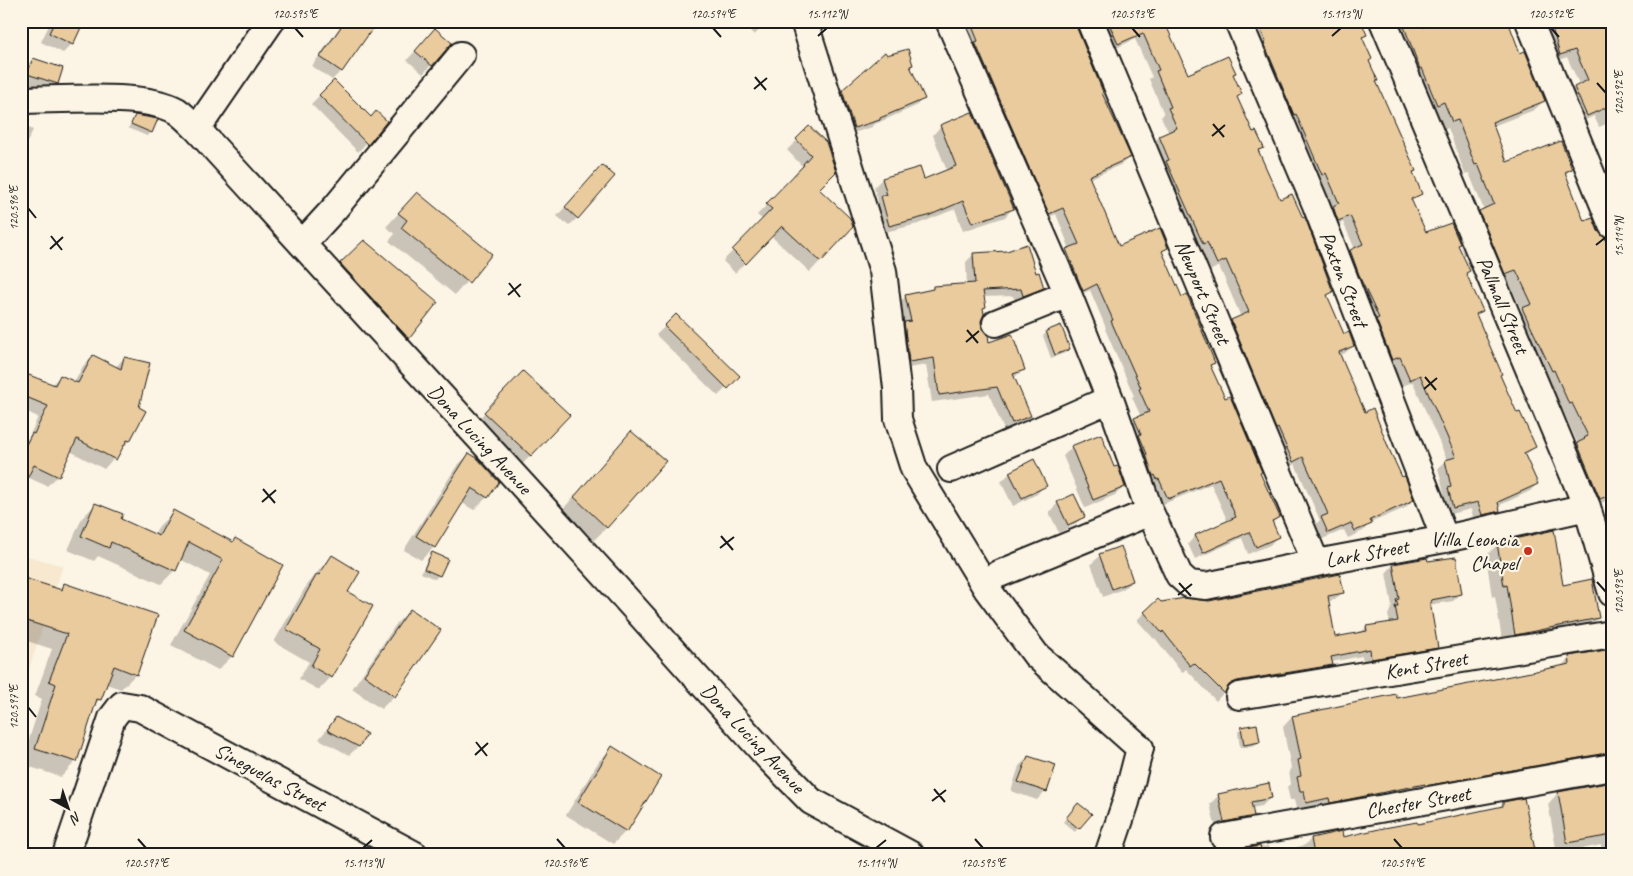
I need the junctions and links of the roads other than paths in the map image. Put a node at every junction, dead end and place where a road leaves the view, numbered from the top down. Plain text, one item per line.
1 (271, 21) edge
2 (804, 21) edge
3 (949, 21) edge
4 (1090, 21) edge
5 (1238, 21) edge
6 (1383, 21) edge
7 (1529, 21) edge
8 (460, 55) dead end
9 (21, 100) edge
10 (197, 129) junction
11 (1612, 225) edge
12 (302, 244) junction
13 (1068, 294) junction
14 (996, 323) dead end
15 (1110, 399) junction
16 (951, 469) dead end
17 (1588, 507) junction
18 (1150, 512) junction
19 (1445, 539) junction
20 (1316, 563) junction
21 (1000, 574) dead end
22 (1612, 593) edge
23 (1612, 634) edge
24 (1240, 696) dead end
25 (1612, 768) edge
26 (1224, 837) dead end
27 (66, 855) edge
28 (415, 855) edge
29 (911, 855) edge
30 (1108, 855) edge

1 - 10 street
2 - 30 street
3 - 13 street
4 - 20 street, Newport Street
5 - 19 street, Paxton Street
6 - 17 street, Pallmall Street
7 - 11 street
8 - 12 street
9 - 10 street, Dona Lucing Avenue
10 - 12 street, Dona Lucing Avenue
12 - 29 street, Dona Lucing Avenue
13 - 14 street
13 - 15 street
15 - 16 street
15 - 18 street
17 - 19 street, Lark Street
17 - 22 street, Pallmall Street
18 - 20 street, Lark Street
18 - 21 street
19 - 20 street, Lark Street
23 - 24 street, Kent Street
25 - 26 street, Chester Street
27 - 28 street, Sineguelas Street

